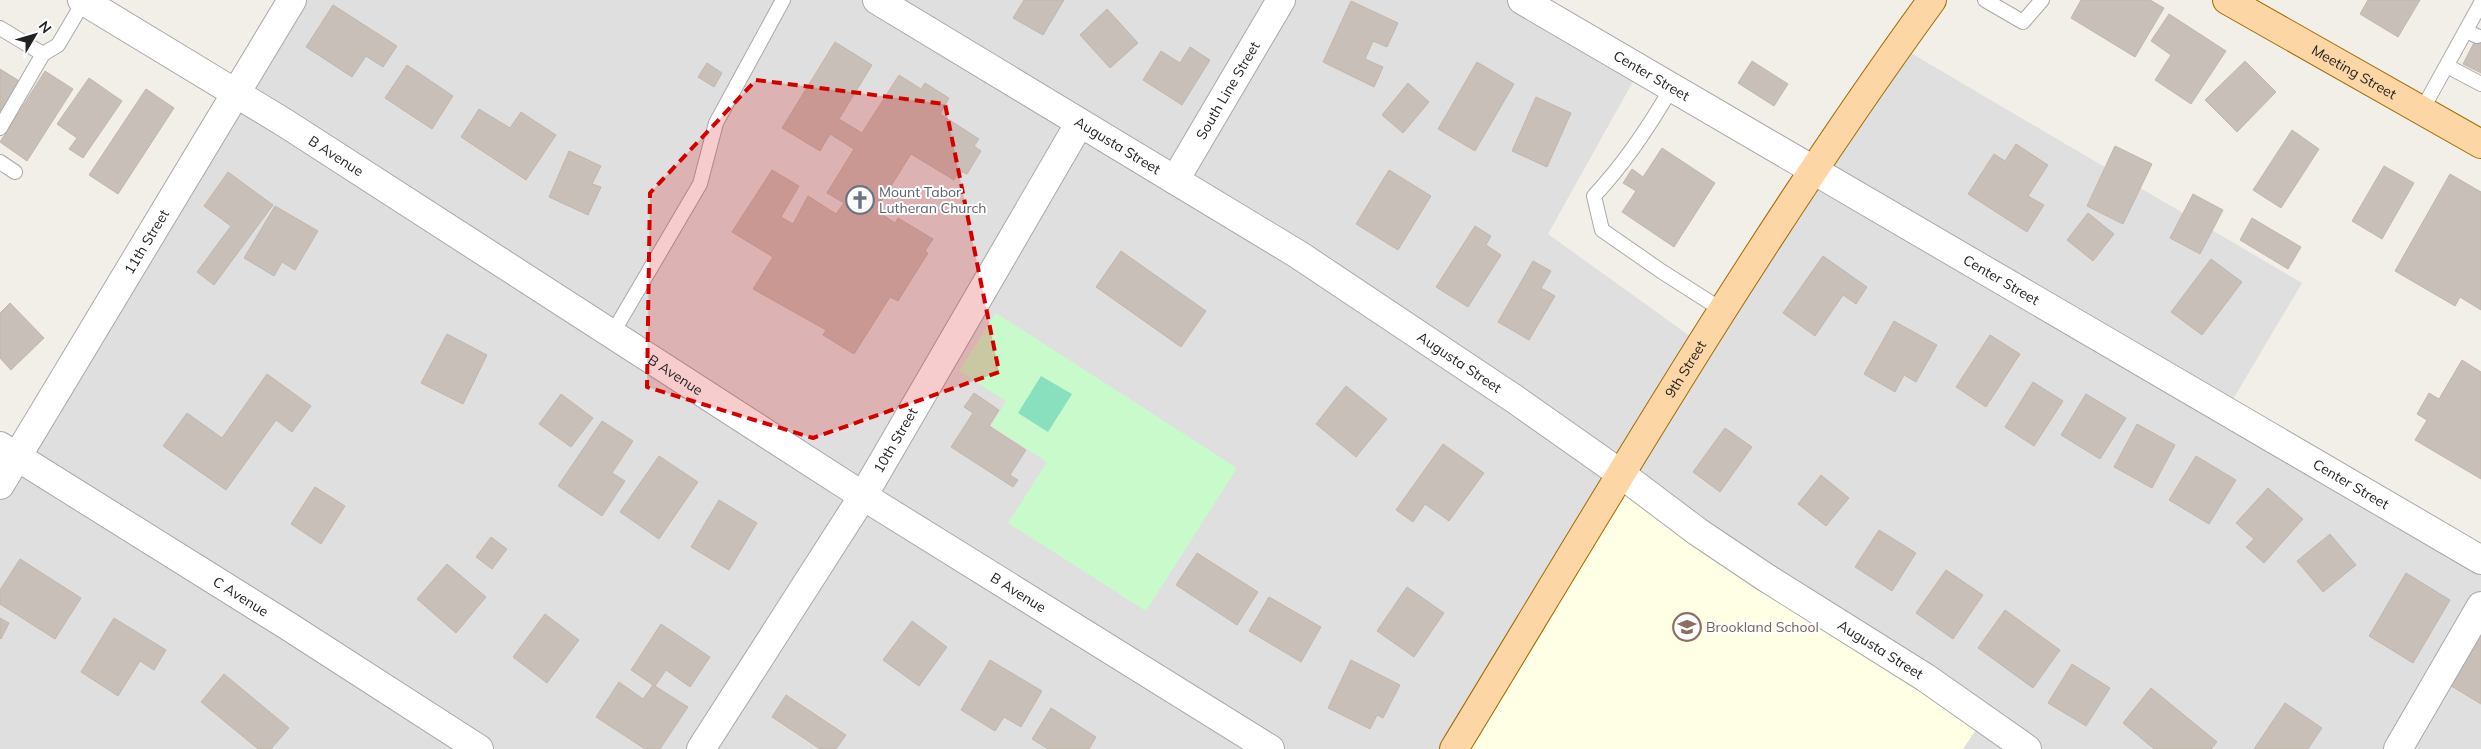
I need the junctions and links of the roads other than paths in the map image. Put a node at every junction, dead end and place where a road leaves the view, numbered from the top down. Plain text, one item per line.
1 (292, 0) edge
2 (783, 0) edge
3 (877, 0) edge
4 (1280, 0) edge
5 (1522, 0) edge
6 (1932, 0) edge
7 (1985, 0) edge
8 (2042, 0) edge
9 (2227, 0) edge
10 (83, 1) edge
11 (2481, 3) edge
12 (0, 28) edge
13 (43, 54) junction
14 (2447, 66) junction
15 (2481, 84) edge
16 (1672, 88) junction
17 (236, 93) junction
18 (2422, 110) junction
19 (1079, 124) junction
20 (0, 128) edge
21 (2481, 144) edge
22 (0, 162) edge
23 (1812, 169) junction
24 (15, 172) dead end
25 (1176, 180) junction
26 (1722, 310) junction
27 (612, 334) junction
28 (9, 451) edge
29 (1622, 474) junction
30 (0, 484) edge
31 (863, 496) junction
32 (2481, 560) edge
33 (2481, 606) edge
34 (479, 749) edge
35 (701, 749) edge
36 (1270, 749) edge
37 (1454, 749) edge
38 (2028, 749) edge
39 (2398, 749) edge

1 - 17 street, 11th Street
2 - 27 lane
3 - 19 street, Augusta Street
4 - 25 street, South Line Street
5 - 16 street, Center Street
6 - 23 main road, 9th Street
7 - 8 lane
9 - 18 main road, Meeting Street
10 - 13 lane
10 - 17 street, B Avenue
11 - 14 lane
12 - 13 lane
13 - 20 lane
14 - 15 lane
14 - 18 lane
16 - 23 street, Center Street
16 - 26 lane
17 - 27 street, B Avenue
17 - 28 street, 11th Street
18 - 21 main road, Meeting Street
19 - 25 street, Augusta Street
19 - 31 street, 10th Street
22 - 24 lane
23 - 26 main road, 9th Street
23 - 32 street, Center Street
25 - 29 street, Augusta Street
26 - 29 main road, 9th Street
27 - 31 street, B Avenue
28 - 30 street, 11th Street
28 - 34 street, C Avenue
29 - 37 main road, 9th Street
29 - 38 street, Augusta Street
31 - 35 street, 10th Street
31 - 36 street, B Avenue
33 - 39 street

